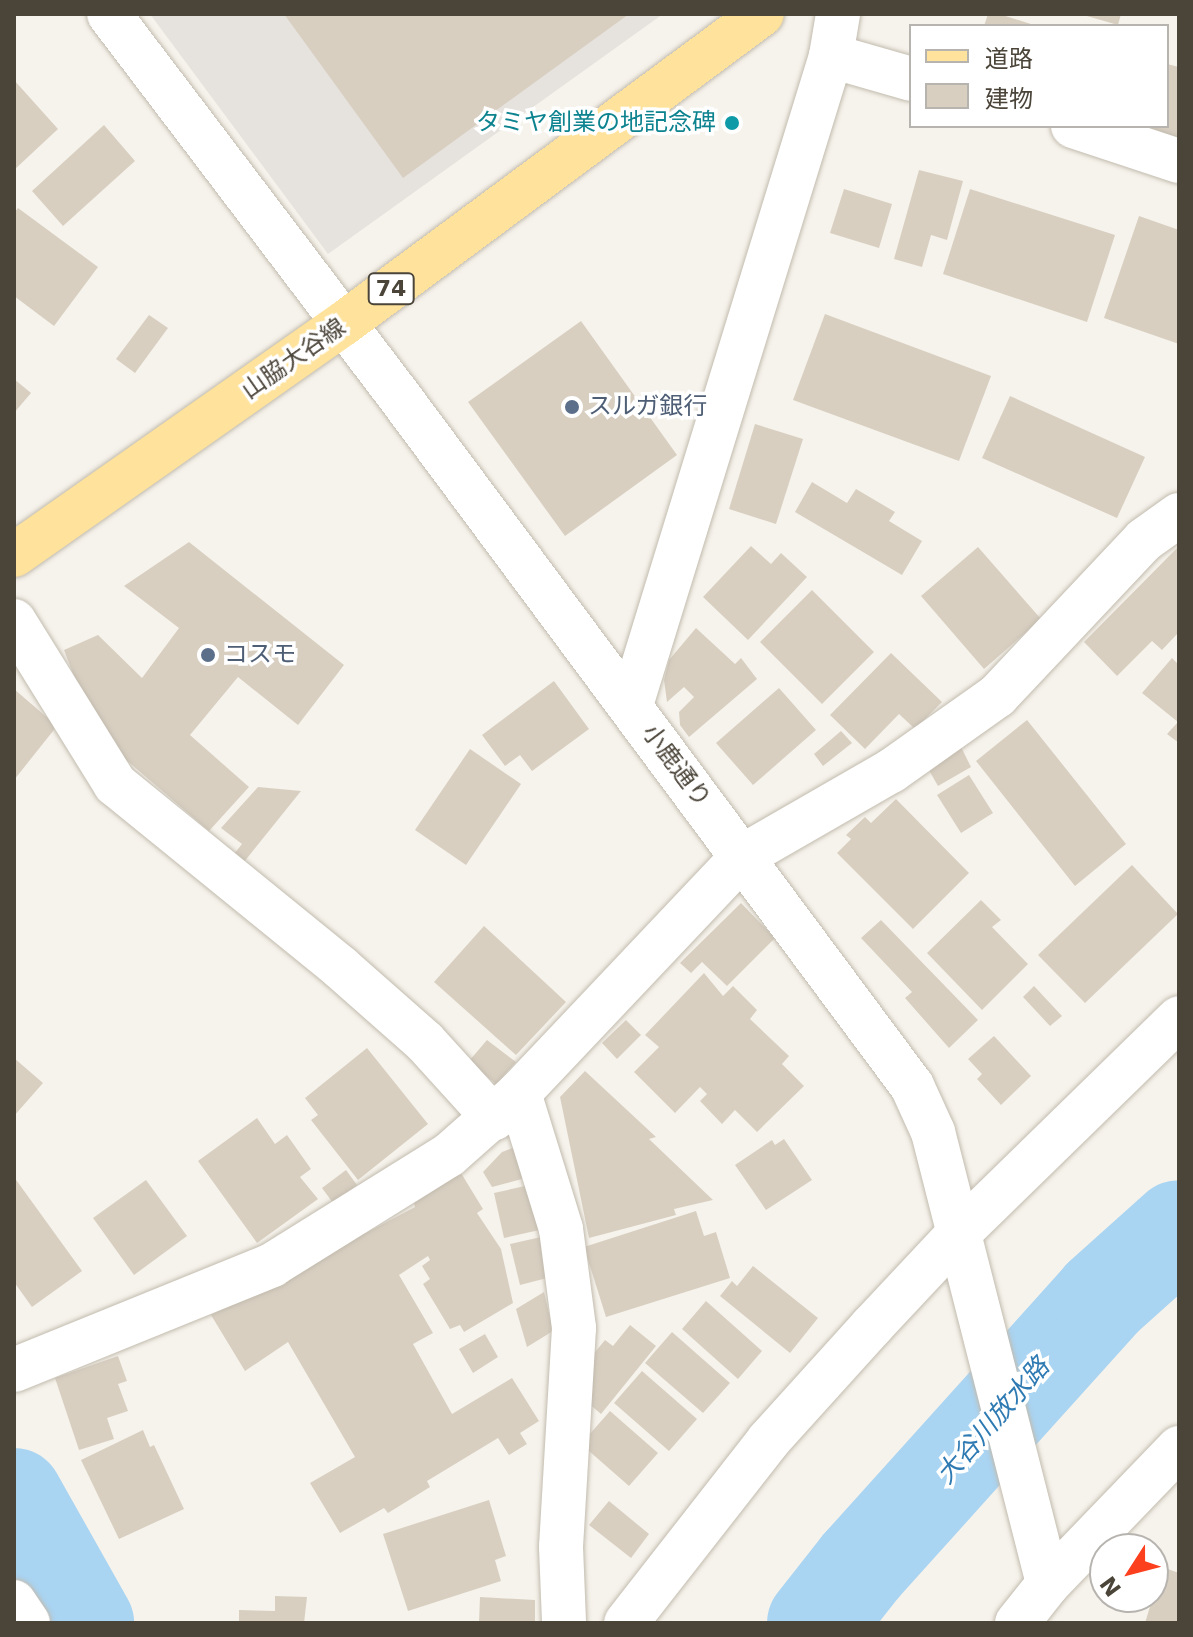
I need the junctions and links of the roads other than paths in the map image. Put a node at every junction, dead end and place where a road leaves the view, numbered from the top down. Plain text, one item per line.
1 (109, 14) edge
2 (762, 14) edge
3 (834, 35) edge
4 (909, 78) edge
5 (1079, 128) edge
6 (1179, 161) edge
7 (343, 324) junction
8 (1179, 515) edge
9 (18, 547) edge
10 (14, 621) edge
11 (631, 705) junction
12 (743, 856) junction
13 (1179, 1018) edge
14 (506, 1105) junction
15 (958, 1234) junction
16 (14, 1370) edge
17 (1179, 1448) edge
18 (1048, 1584) junction
19 (14, 1602) edge
20 (28, 1623) edge
21 (564, 1623) edge
22 (626, 1623) edge
23 (1017, 1623) edge

1 - 7 street, 小鹿通り
2 - 7 main road, 山脇大谷線 / 74
3 - 4 street
3 - 11 street
5 - 6 street
7 - 9 main road, 山脇大谷線 / 74
7 - 11 street, 小鹿通り
8 - 12 street
10 - 14 street
11 - 12 street, 小鹿通り
12 - 14 street
12 - 15 street, 小鹿通り
13 - 15 street
14 - 16 street
14 - 21 street
15 - 18 street, 小鹿通り
15 - 22 street
17 - 18 street
18 - 23 street
19 - 20 street

